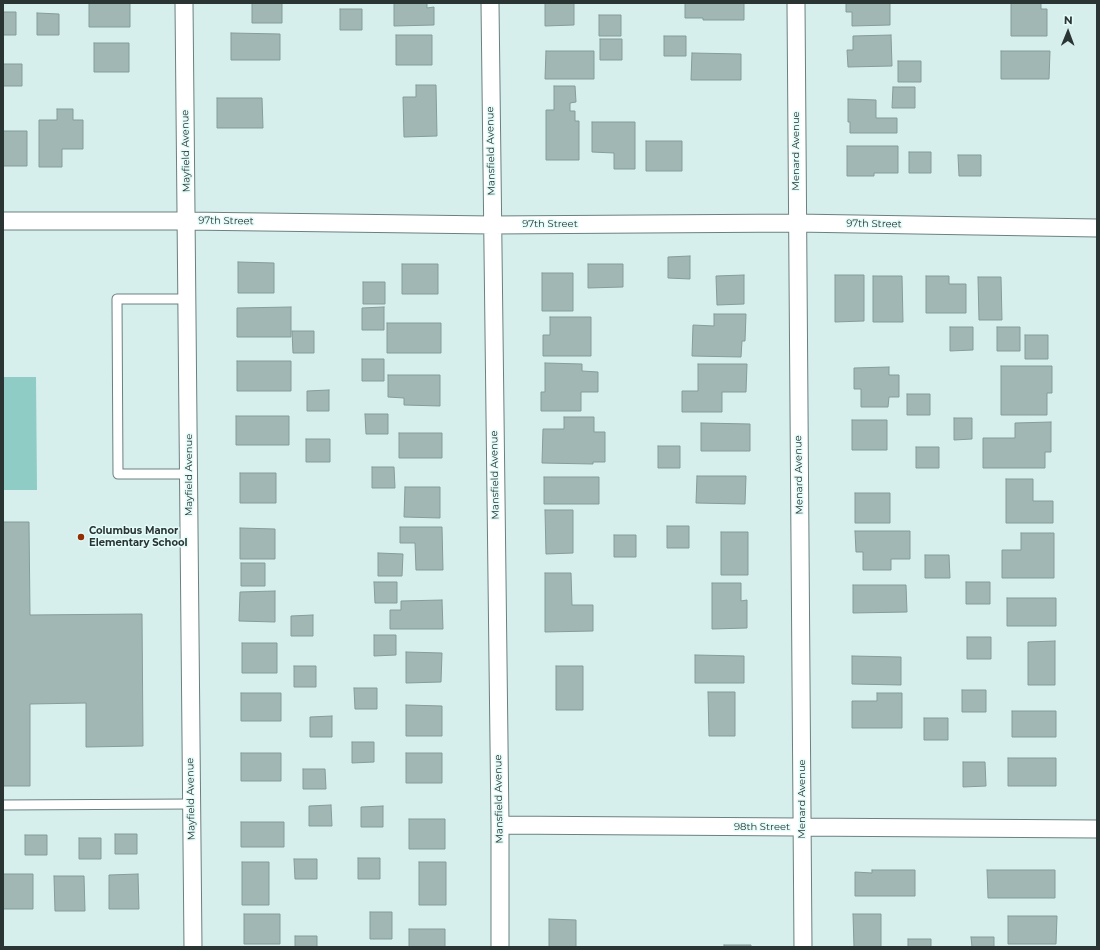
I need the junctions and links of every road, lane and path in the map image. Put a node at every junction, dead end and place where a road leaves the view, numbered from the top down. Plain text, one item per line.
1 (184, 3) edge
2 (490, 3) edge
3 (796, 3) edge
4 (3, 220) edge
5 (186, 220) junction
6 (796, 223) junction
7 (492, 225) junction
8 (1097, 228) edge
9 (187, 299) junction
10 (188, 474) junction
11 (192, 804) junction
12 (3, 806) edge
13 (500, 826) junction
14 (802, 827) junction
15 (1097, 829) edge
16 (193, 947) edge
17 (500, 947) edge
18 (803, 947) edge

1 - 5 street, Mayfield Avenue
2 - 7 street, Mansfield Avenue
3 - 6 street, Menard Avenue
4 - 5 street, 97th Street
5 - 7 street, 97th Street
5 - 9 street, Mayfield Avenue
6 - 7 street, 97th Street
6 - 8 street, 97th Street
6 - 14 street, Menard Avenue
7 - 13 street, Mansfield Avenue
9 - 10 street, Mayfield Avenue
9 - 10 lane
10 - 11 street, Mayfield Avenue
11 - 12 lane
11 - 16 street, Mayfield Avenue
13 - 14 street, 98th Street
13 - 17 street, Mansfield Avenue
14 - 15 street, 98th Street
14 - 18 street, Menard Avenue

